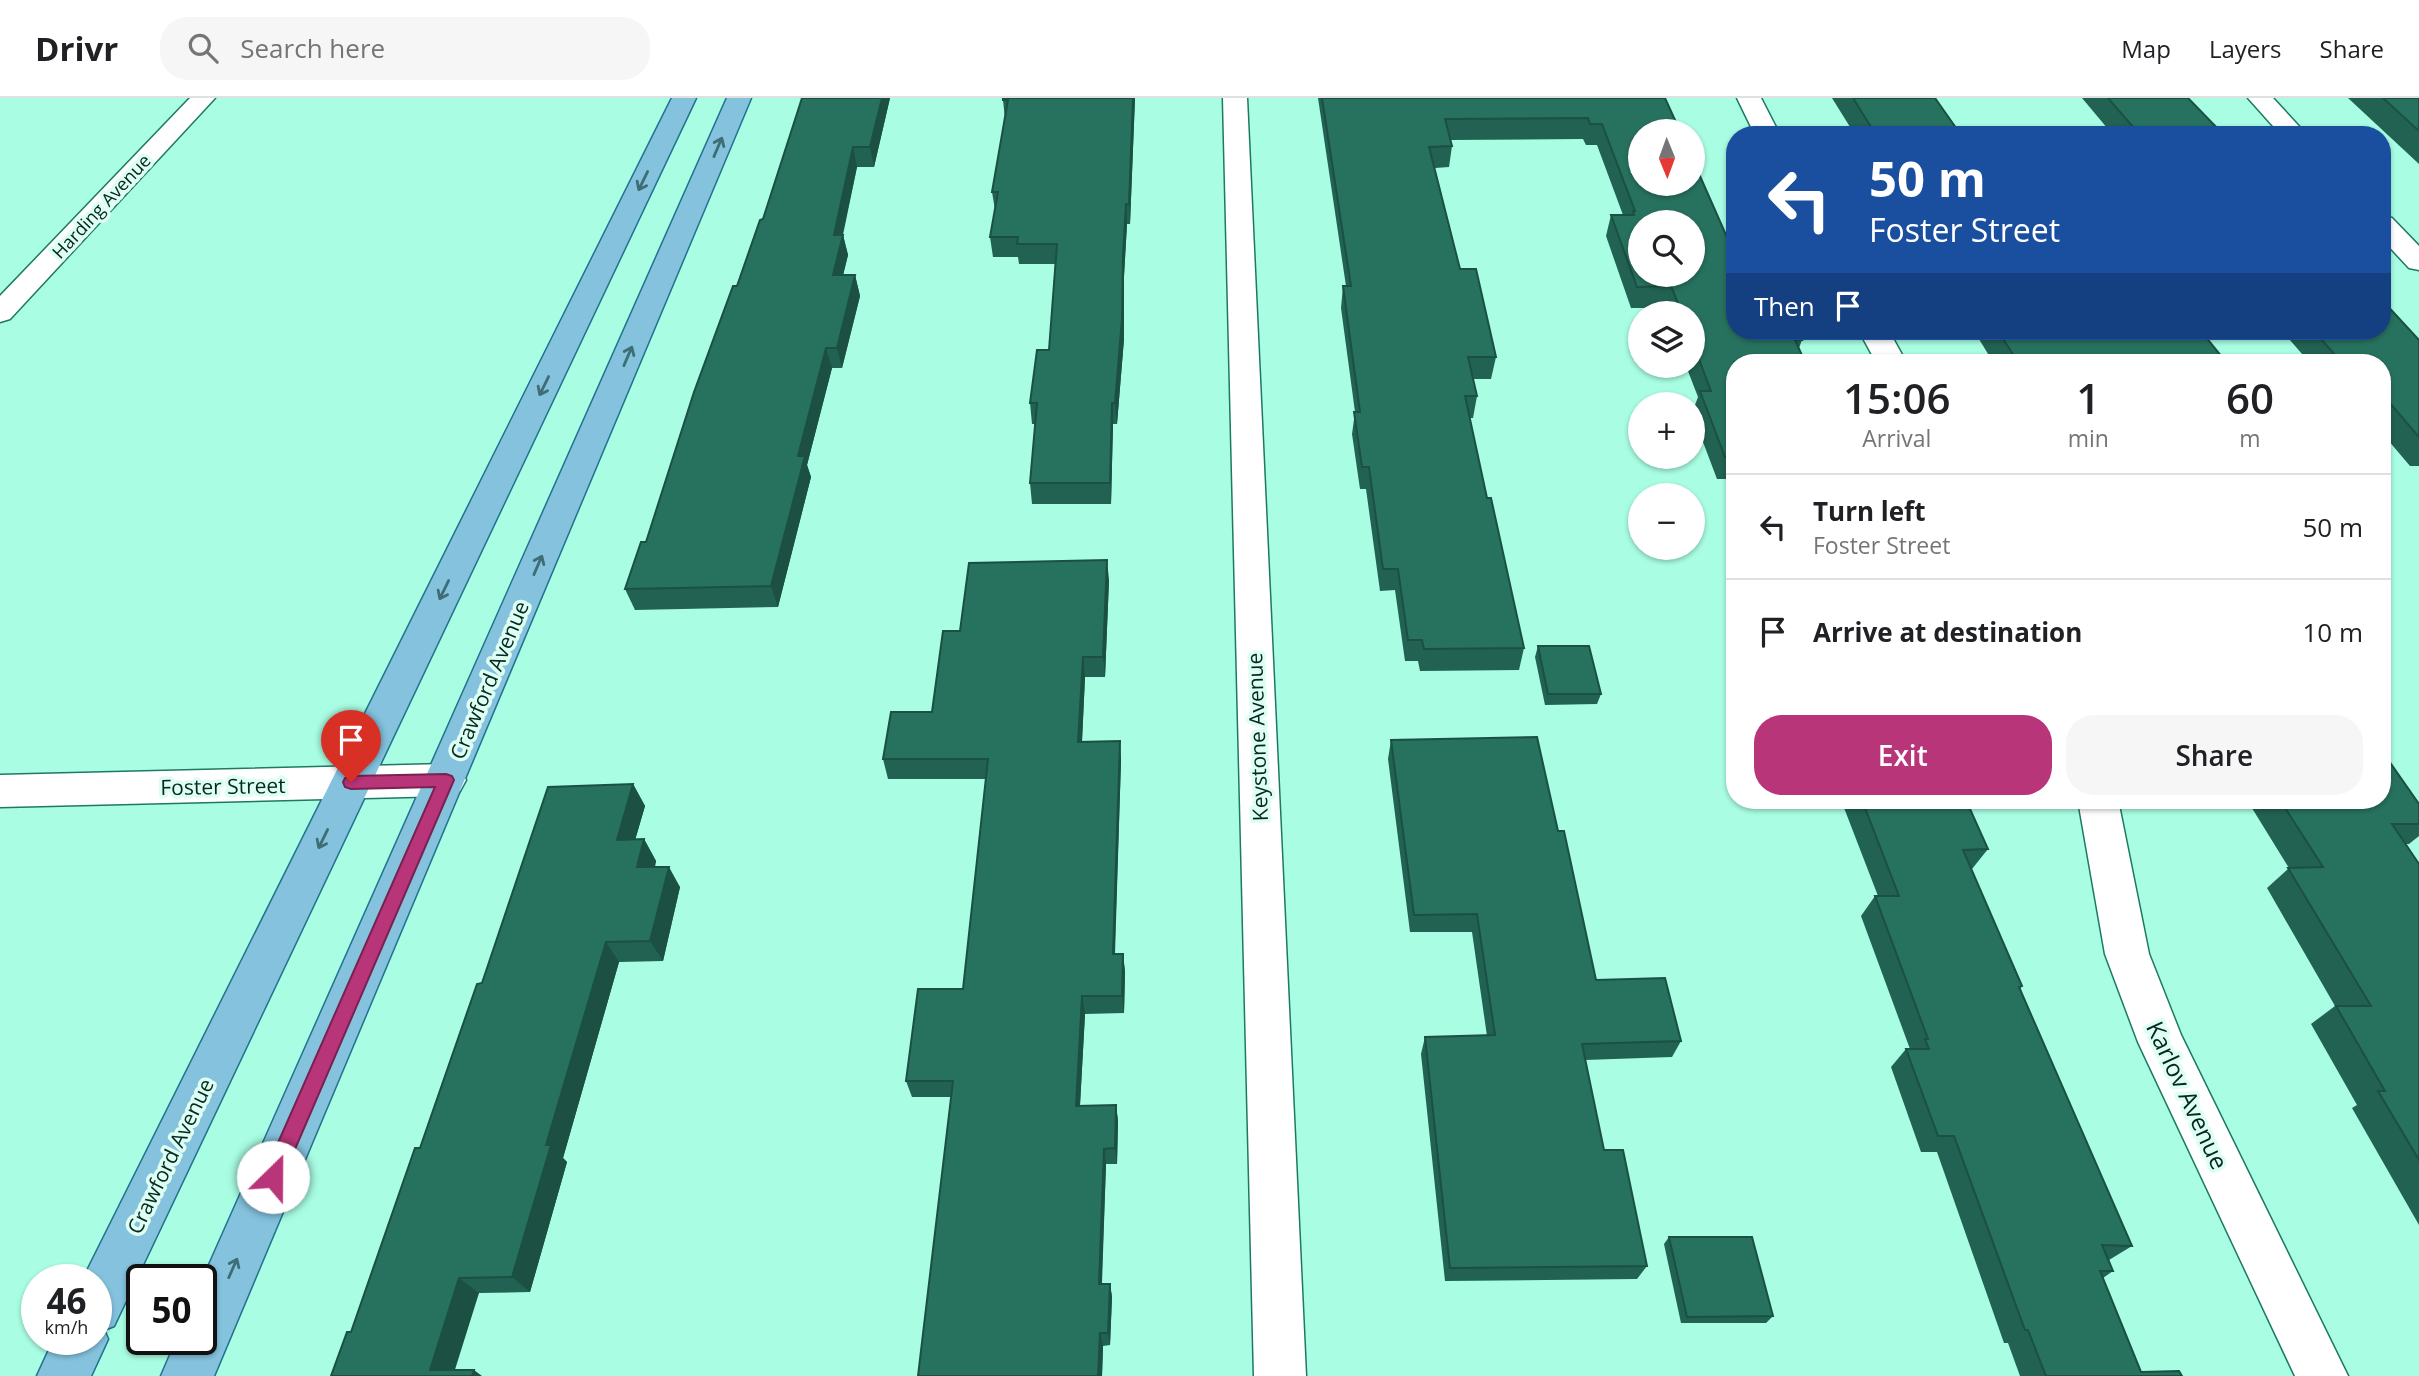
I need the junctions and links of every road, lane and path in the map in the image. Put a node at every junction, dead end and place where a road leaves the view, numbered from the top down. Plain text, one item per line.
1 (203, 98) edge
2 (684, 98) edge
3 (739, 98) edge
4 (1235, 98) edge
5 (1749, 98) edge
6 (2260, 98) edge
7 (1763, 126) edge
8 (2286, 126) edge
9 (2391, 233) edge
10 (2419, 262) edge
11 (0, 313) edge
12 (446, 780) junction
13 (351, 782) junction
14 (0, 791) edge
15 (2100, 809) edge
16 (112, 1275) edge
17 (74, 1355) edge
18 (64, 1376) edge
19 (187, 1376) edge
20 (1280, 1376) edge
21 (2322, 1376) edge

1 - 11 street, Harding Avenue
2 -> 13 main road, Crawford Avenue
12 -> 3 main road, Crawford Avenue
4 - 20 street, Keystone Avenue
5 - 7 street
6 - 8 street
9 - 10 street
12 - 13 street, Foster Street
19 -> 12 main road, Crawford Avenue
13 - 14 street, Foster Street
13 -> 16 main road, Crawford Avenue
15 - 21 street, Karlov Avenue
17 - 18 main road

